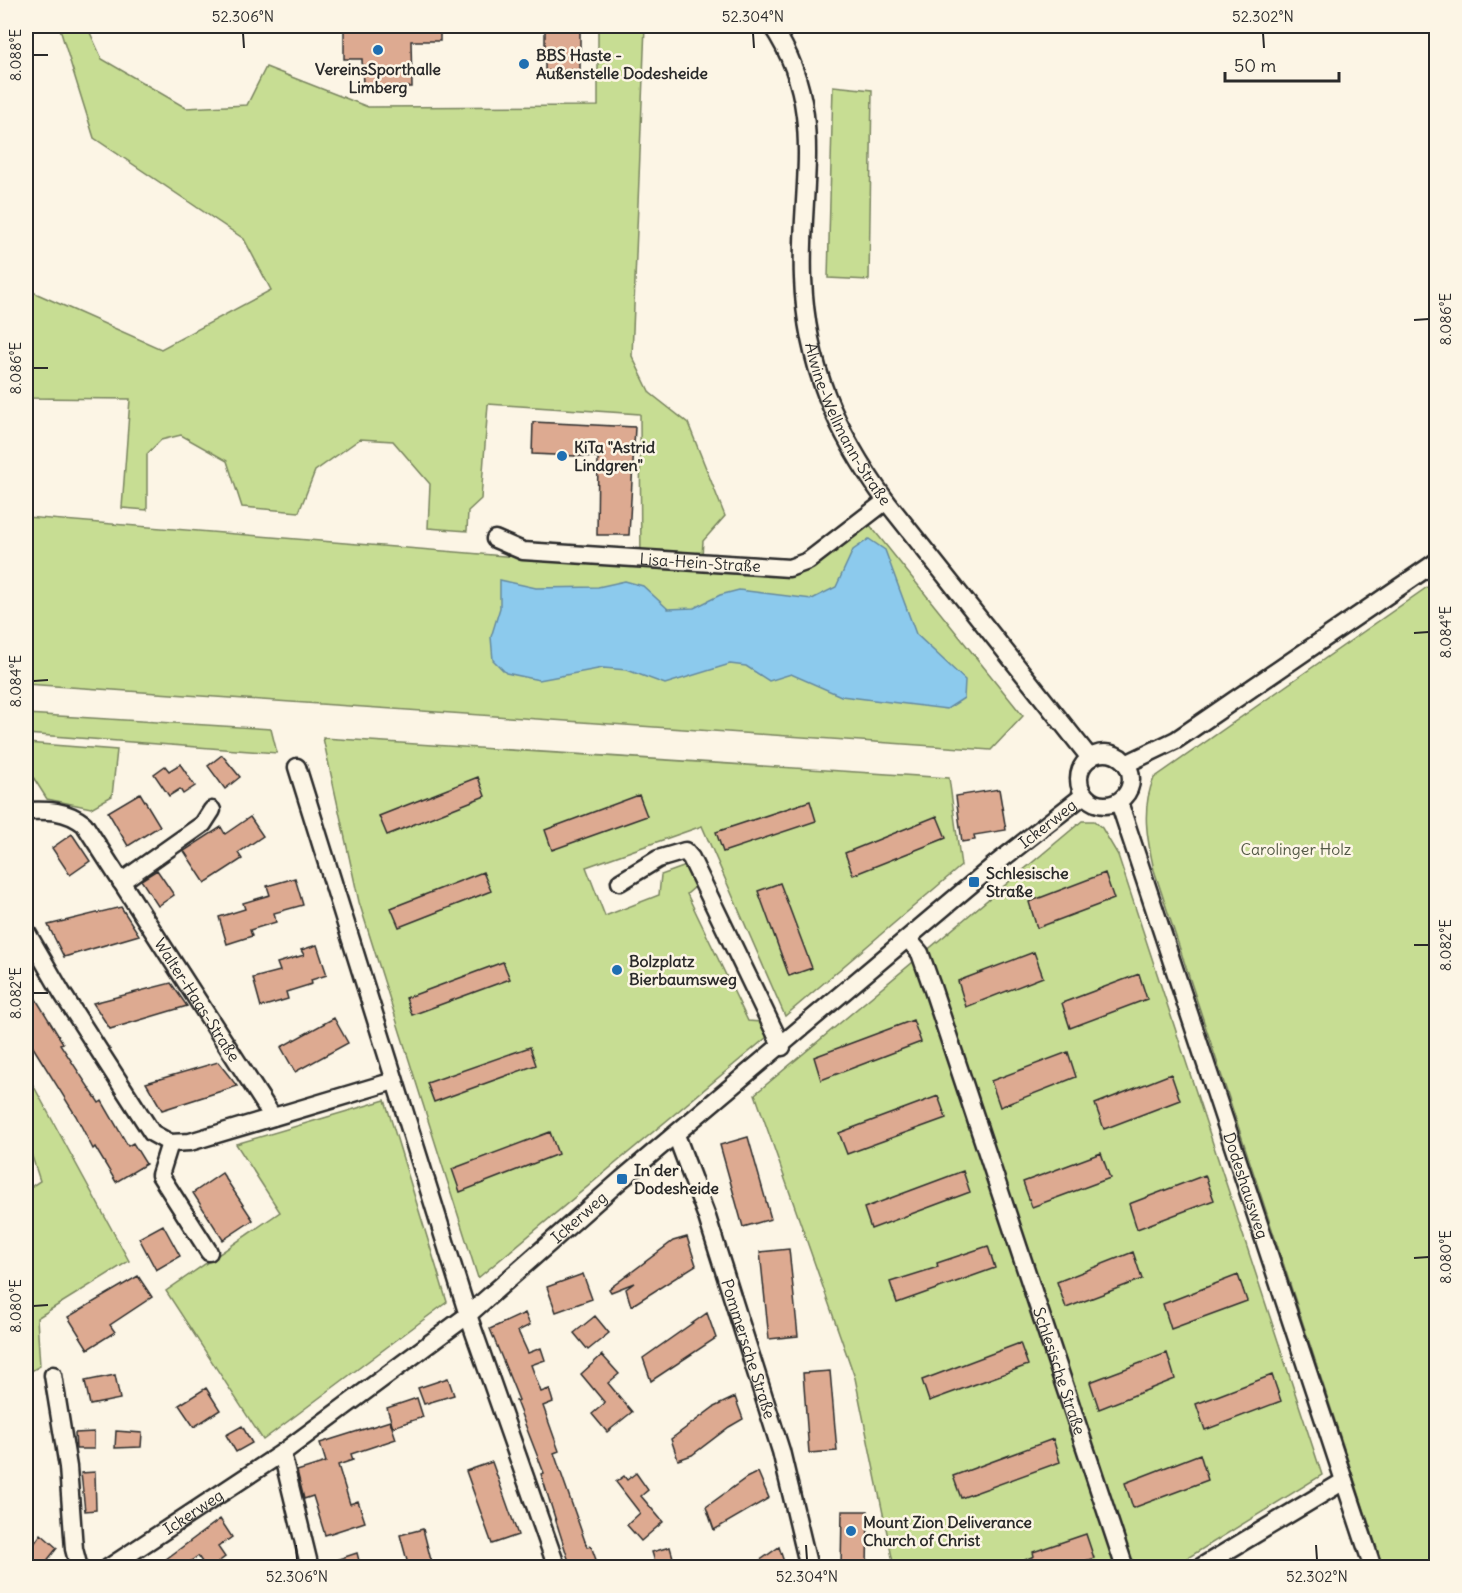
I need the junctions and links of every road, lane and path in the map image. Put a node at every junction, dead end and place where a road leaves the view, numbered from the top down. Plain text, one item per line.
1 (772, 26) edge
2 (886, 501) junction
3 (495, 539) dead end
4 (1437, 561) edge
5 (1090, 758) junction
6 (1126, 764) junction
7 (297, 767) dead end
8 (1084, 795) junction
9 (1119, 802) junction
10 (212, 810) dead end
11 (26, 811) edge
12 (121, 882) junction
13 (620, 882) dead end
14 (26, 931) edge
15 (908, 939) junction
16 (782, 1047) junction
17 (394, 1081) junction
18 (273, 1117) junction
19 (676, 1135) junction
20 (170, 1143) junction
21 (209, 1252) dead end
22 (468, 1315) junction
23 (53, 1375) dead end
24 (282, 1453) junction
25 (1344, 1481) junction
26 (79, 1568) edge
27 (108, 1568) edge
28 (310, 1568) edge
29 (557, 1568) edge
30 (809, 1568) edge
31 (1125, 1568) edge
32 (1199, 1568) edge
33 (1373, 1568) edge

1 - 2 street, Alwine-Wellmann-Straße
2 - 3 street, Lisa-Hein-Straße
2 - 5 street, Alwine-Wellmann-Straße
4 - 6 street
5 - 6 street
5 - 8 street
6 - 9 street
7 - 17 street
8 - 9 street
8 - 15 street, Ickerweg
9 - 25 street, Dodeshausweg
10 - 12 street
11 - 12 street, Walter-Haas-Straße
12 - 18 street, Walter-Haas-Straße
13 - 16 street
14 - 20 street
15 - 16 street, Ickerweg
15 - 31 street, Schlesische Straße
16 - 19 street, Ickerweg
17 - 18 street
17 - 22 street
18 - 20 street
19 - 22 street, Ickerweg
19 - 30 street, Pommersche Straße
20 - 21 street
22 - 24 street, Ickerweg
22 - 29 street
23 - 26 street
24 - 27 street, Ickerweg
24 - 28 street
25 - 32 street
25 - 33 street, Dodeshausweg

